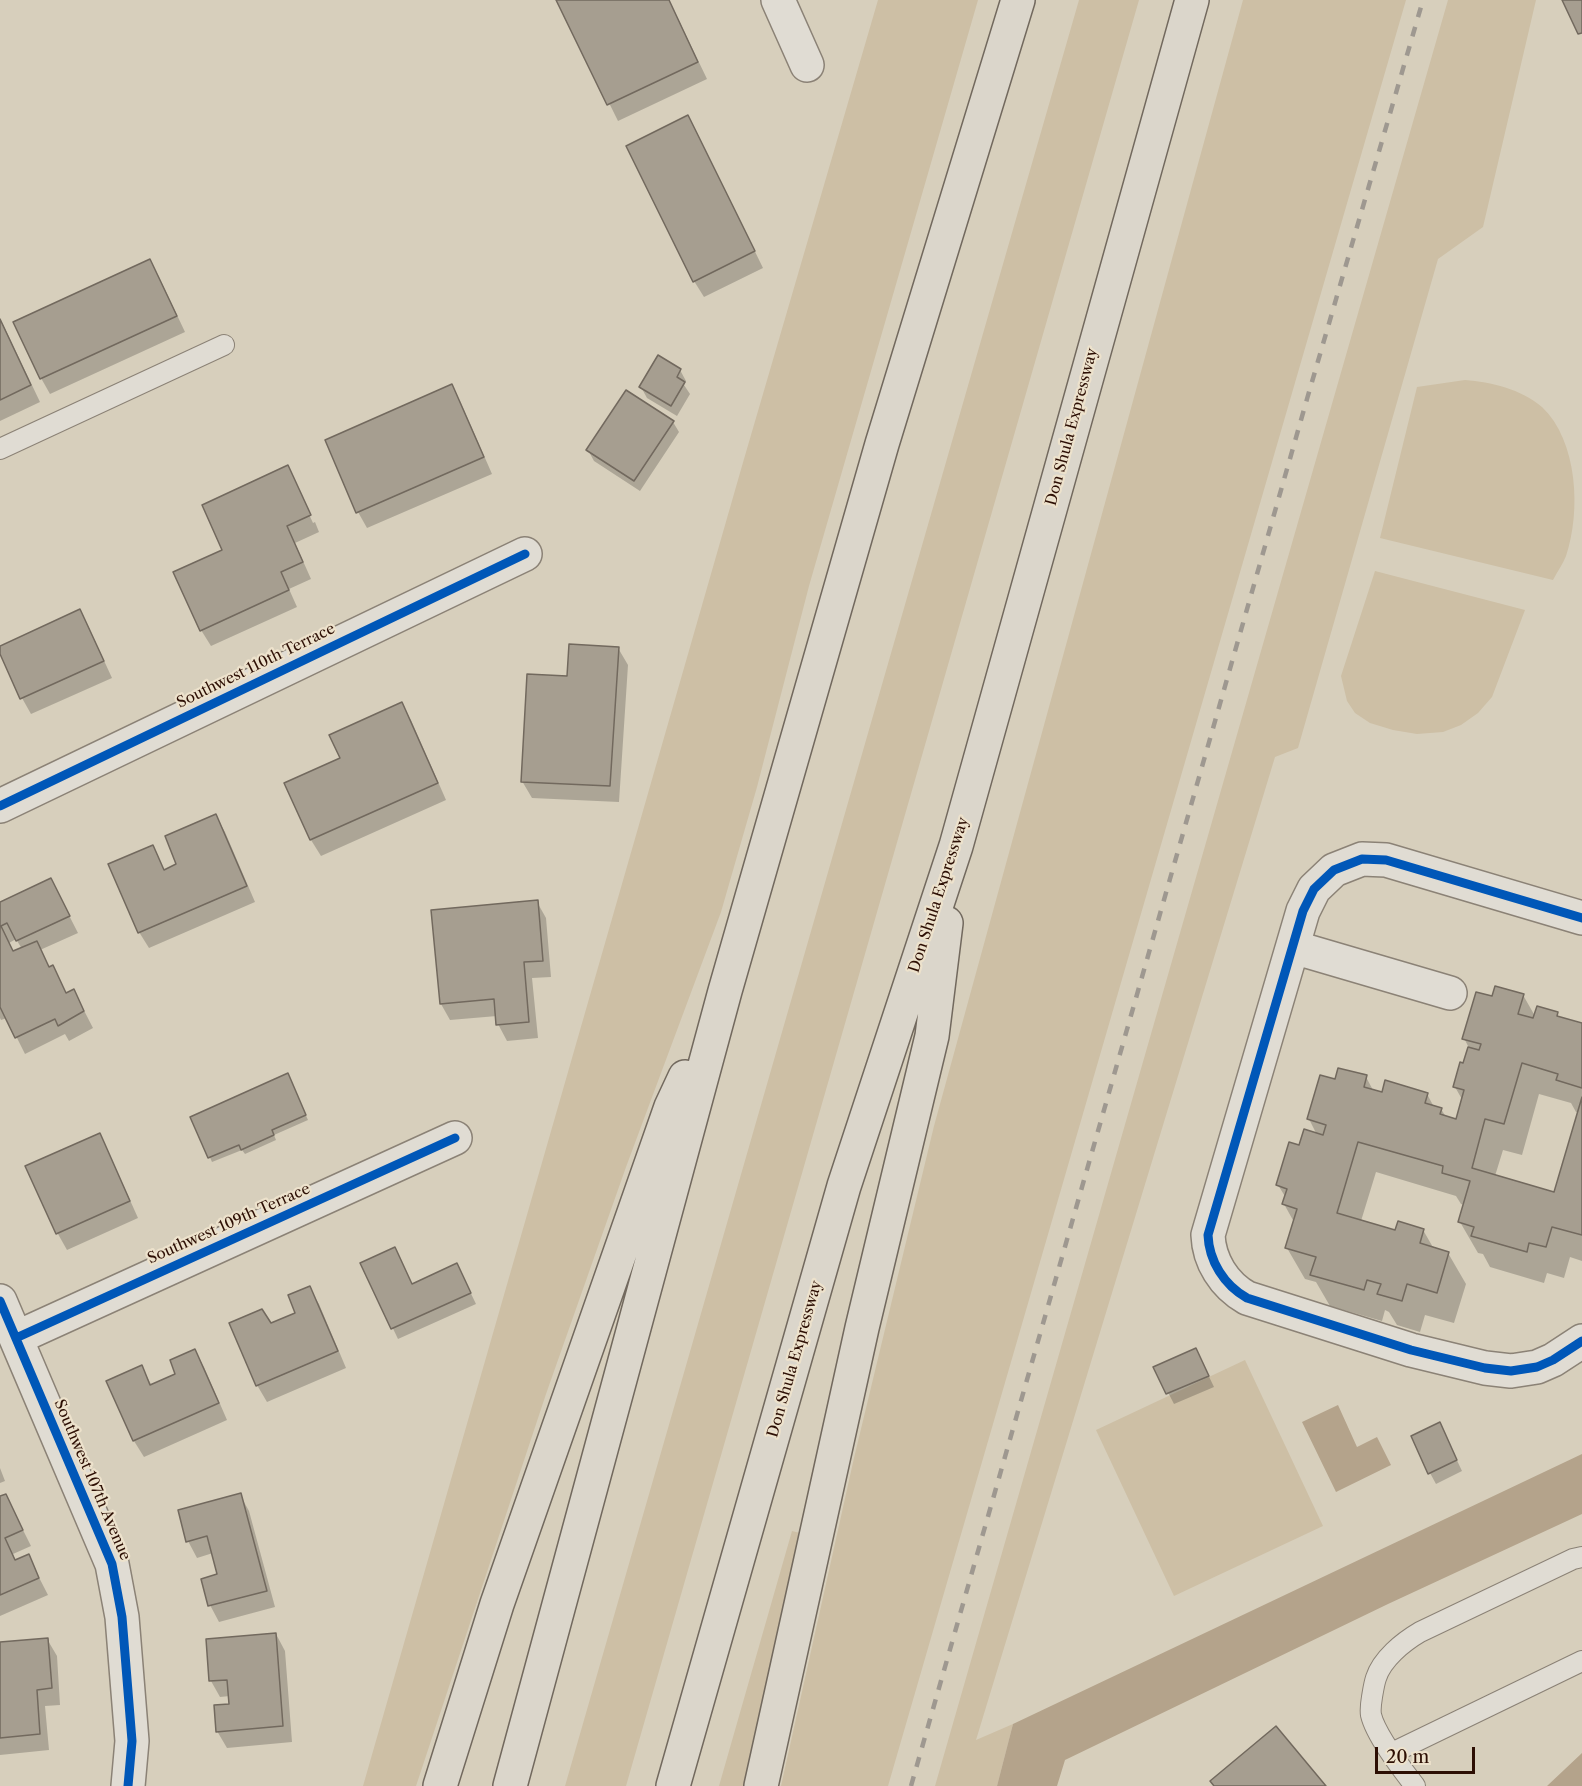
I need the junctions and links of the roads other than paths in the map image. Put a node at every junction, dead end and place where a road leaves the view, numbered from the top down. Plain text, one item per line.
1 (778, 0) edge
2 (1018, 0) edge
3 (1192, 0) edge
4 (807, 65) dead end
5 (224, 345) dead end
6 (0, 449) edge
7 (525, 554) dead end
8 (0, 806) edge
9 (956, 846) junction
10 (1582, 918) edge
11 (1293, 947) junction
12 (725, 991) junction
13 (1450, 993) dead end
14 (455, 1138) dead end
15 (0, 1301) edge
16 (16, 1338) junction
17 (1582, 1341) edge
18 (1582, 1557) edge
19 (1582, 1661) edge
20 (1392, 1753) junction
21 (128, 1786) edge
22 (440, 1786) edge
23 (510, 1786) edge
24 (673, 1786) edge
25 (761, 1786) edge
26 (1415, 1786) edge

1 - 4 street
2 - 12 highway
3 - 9 highway, Don Shula Expressway
5 - 6 lane
7 - 8 street, Southwest 110th Terrace
9 - 24 highway, Don Shula Expressway
9 - 25 highway
10 - 11 street
11 - 13 street
11 - 17 street
12 - 22 highway
12 - 23 highway
14 - 16 street, Southwest 109th Terrace
15 - 16 street, Southwest 107th Avenue
16 - 21 street, Southwest 107th Avenue
18 - 20 lane
19 - 20 lane
20 - 26 lane

